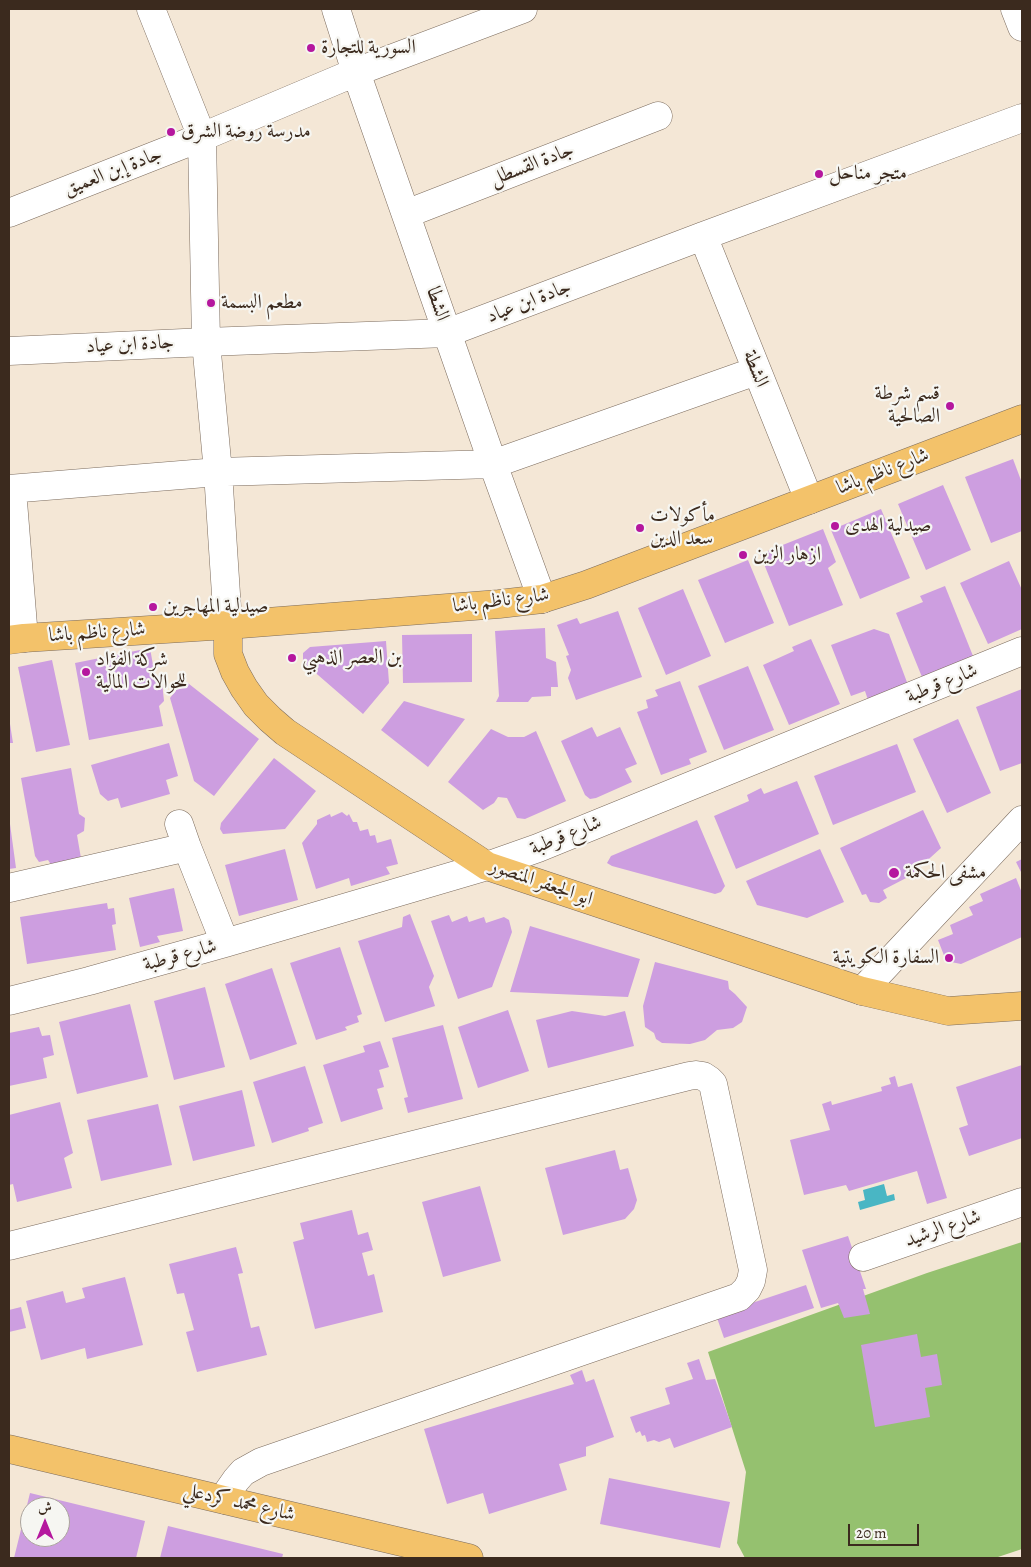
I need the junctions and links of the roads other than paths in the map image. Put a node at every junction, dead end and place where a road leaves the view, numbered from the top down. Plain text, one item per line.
1 (150, 9) edge
2 (336, 9) edge
3 (523, 9) edge
4 (1016, 9) edge
5 (1022, 27) edge
6 (356, 72) junction
7 (658, 116) dead end
8 (1022, 118) edge
9 (202, 137) junction
10 (9, 213) edge
11 (406, 214) junction
12 (703, 236) junction
13 (447, 333) junction
14 (206, 342) junction
15 (9, 351) edge
16 (756, 371) junction
17 (1022, 419) edge
18 (493, 464) junction
19 (218, 472) junction
20 (10, 489) edge
21 (809, 500) junction
22 (542, 599) junction
23 (228, 625) junction
24 (16, 639) edge
25 (1022, 651) edge
26 (1022, 820) edge
27 (487, 866) junction
28 (9, 888) edge
29 (224, 944) junction
30 (862, 991) junction
31 (9, 1001) edge
32 (1019, 1005) edge
33 (1022, 1202) edge
34 (9, 1246) edge
35 (863, 1257) dead end
36 (10, 1455) edge
37 (226, 1500) junction
38 (469, 1558) edge

1 - 9 street
2 - 6 street, الشطا
3 - 6 street, جادة إبن العميق
4 - 5 street
6 - 9 street, جادة إبن العميق
6 - 11 street, الشطا
7 - 11 street, جادة القسطل
8 - 12 street, جادة ابن عياد
9 - 10 street, جادة إبن العميق
9 - 14 street
11 - 13 street, الشطا
12 - 13 street, جادة ابن عياد
12 - 16 street, الشطة
13 - 14 street, جادة ابن عياد
13 - 18 street, الشطا
14 - 15 street, جادة ابن عياد
14 - 19 street
16 - 18 street
16 - 21 street, الشطة
17 - 21 main road, شارع ناظم باشا
18 - 19 street
18 - 22 street, الشطا
19 - 20 street
19 - 23 street
20 - 24 street
21 - 22 main road, شارع ناظم باشا
22 - 23 main road, شارع ناظم باشا
23 - 24 main road, شارع ناظم باشا
23 - 27 main road, ابو الجعفر المنصور
25 - 27 street, شارع قرطبة
26 - 30 street
27 - 29 street, شارع قرطبة
27 - 30 main road, ابو الجعفر المنصور
28 - 29 street
29 - 31 street, شارع قرطبة
30 - 32 main road, ابو الجعفر المنصور
33 - 35 street, شارع الرشيد
34 - 37 street
36 - 37 main road, شارع محمد كردعلي
37 - 38 main road, شارع محمد كردعلي

